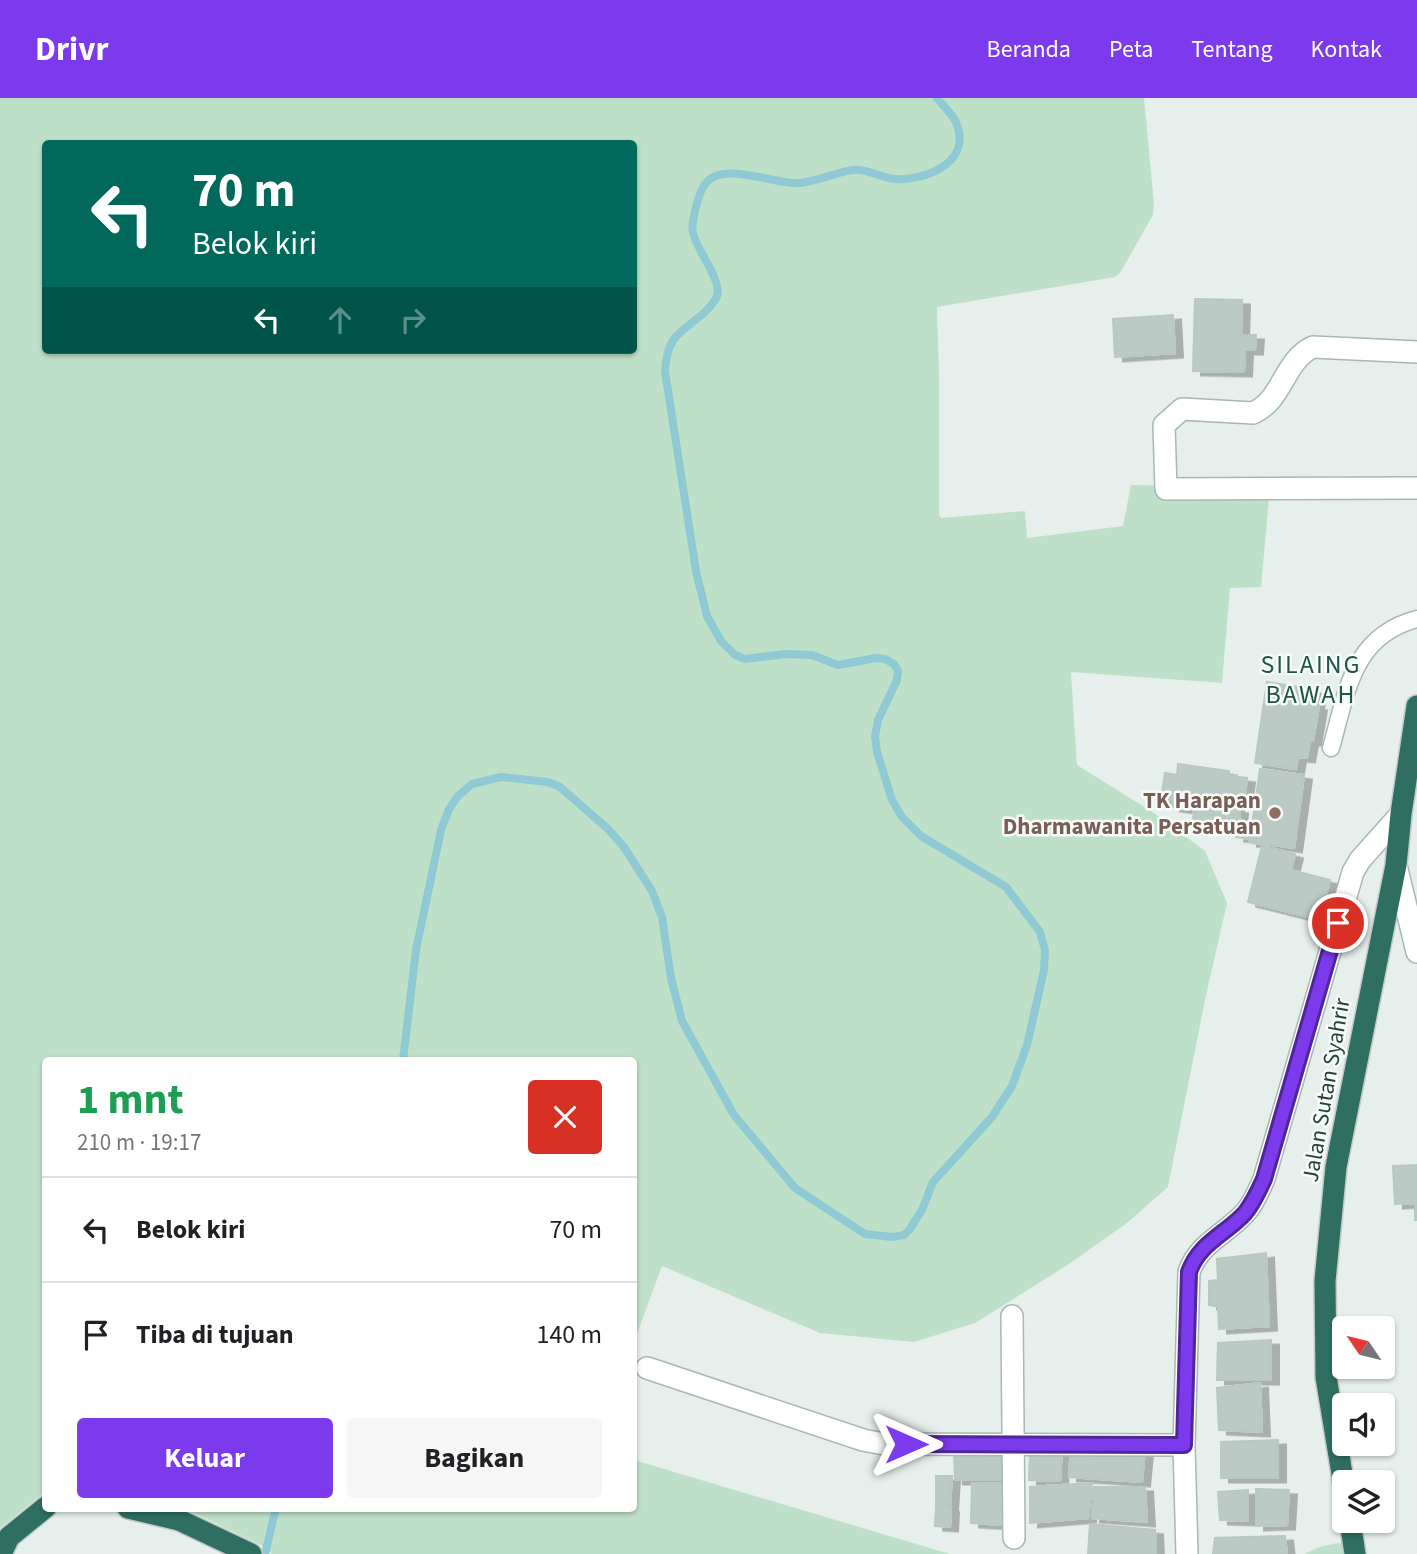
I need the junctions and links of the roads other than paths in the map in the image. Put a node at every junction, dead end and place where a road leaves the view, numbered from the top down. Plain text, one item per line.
1 (1417, 352) edge
2 (1417, 488) edge
3 (1417, 619) edge
4 (1417, 706) edge
5 (1331, 748) dead end
6 (1401, 814) junction
7 (1396, 865) junction
8 (1417, 952) edge
9 (1012, 1315) dead end
10 (647, 1368) dead end
11 (1012, 1444) junction
12 (1184, 1445) junction
13 (1341, 1470) edge
14 (42, 1510) edge
15 (145, 1512) edge
16 (1352, 1533) edge
17 (1014, 1538) dead end
18 (1, 1554) edge
19 (251, 1554) edge
20 (1187, 1554) edge
21 (1355, 1554) edge

1 - 2 street
3 - 5 lane
4 - 6 highway, Jalan Sutan Syahrir
6 - 7 highway, Jalan Sutan Syahrir
6 - 12 street
7 - 8 street
7 - 13 highway, Jalan Sutan Syahrir
9 - 11 street
10 - 11 street
11 - 12 street
11 - 17 street
12 - 20 street
14 - 18 highway
15 - 19 highway
16 - 21 highway

